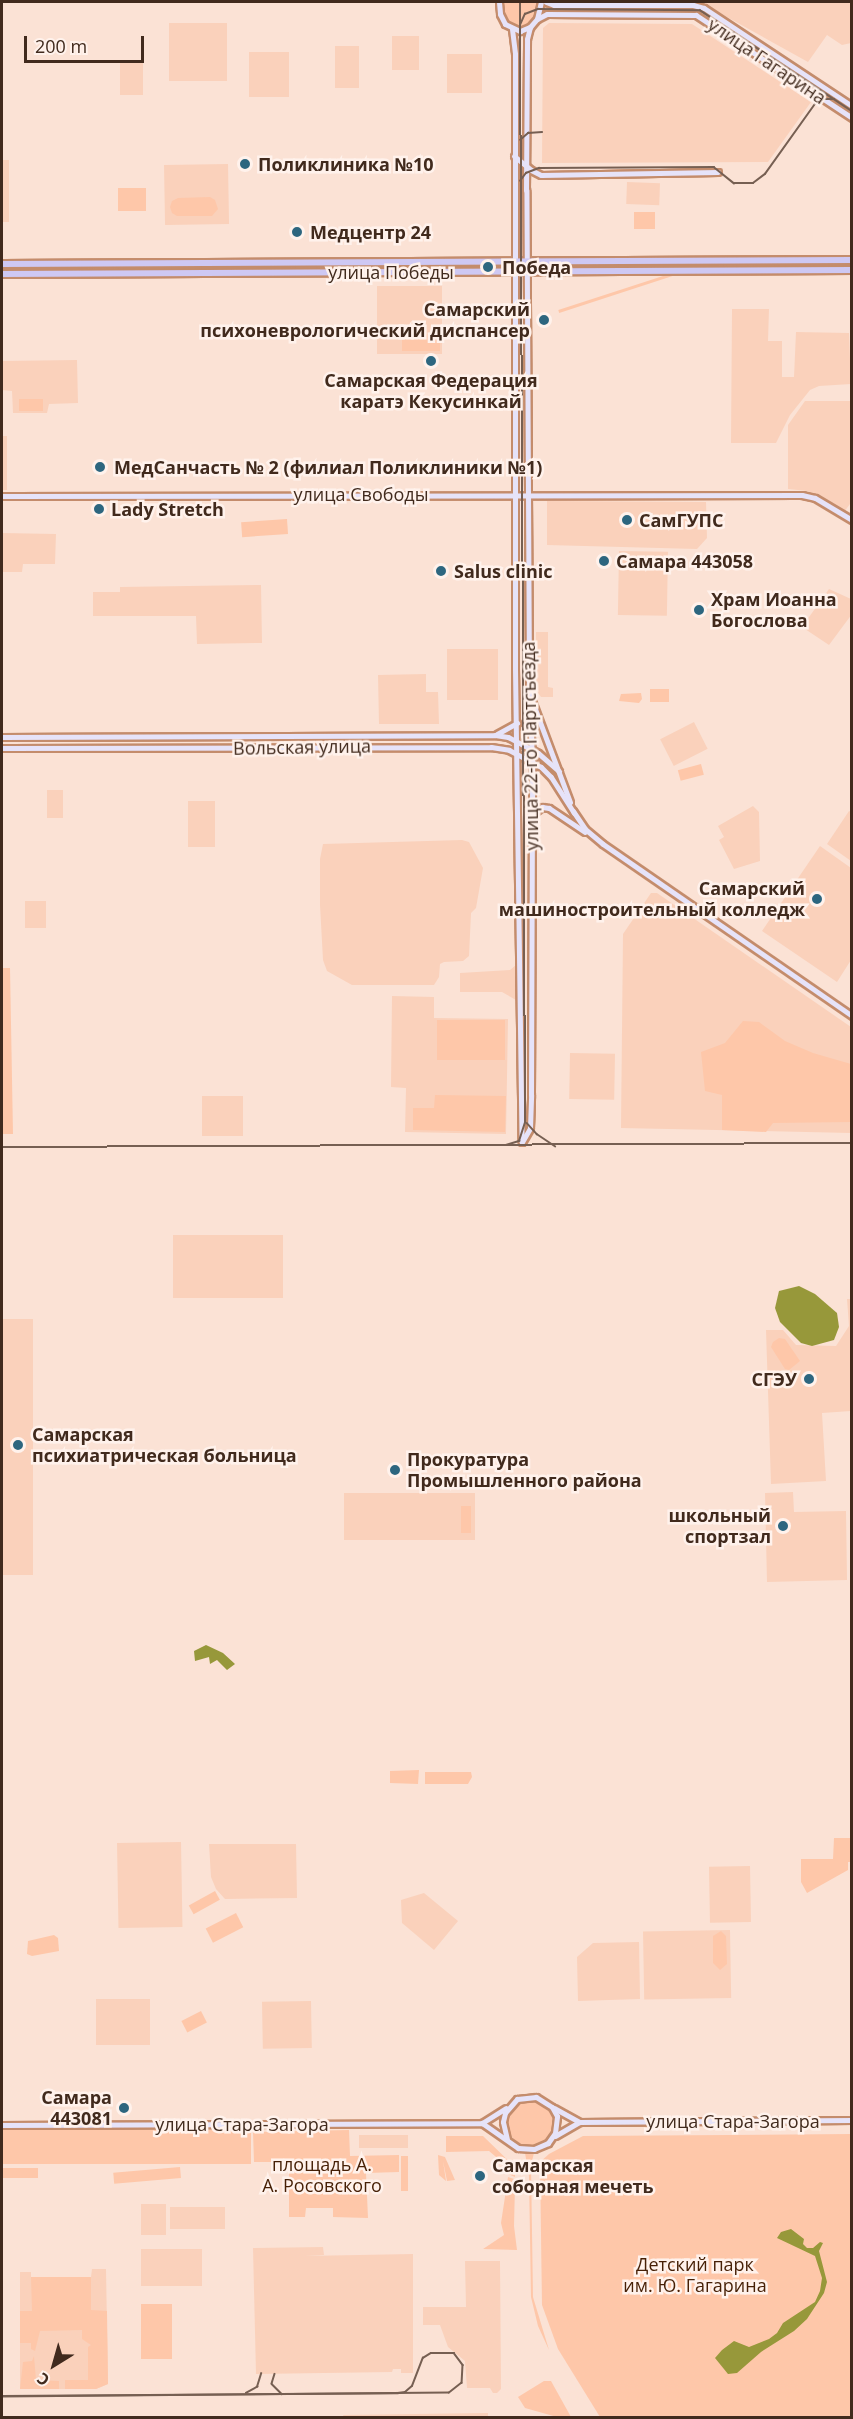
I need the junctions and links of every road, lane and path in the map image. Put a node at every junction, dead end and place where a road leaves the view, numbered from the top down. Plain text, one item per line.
1 (499, 2) edge
2 (541, 2) edge
3 (546, 2) edge
4 (537, 19) junction
5 (530, 27) junction
6 (512, 29) junction
7 (852, 106) edge
8 (852, 118) edge
9 (514, 156) junction
10 (526, 166) junction
11 (718, 172) dead end
12 (852, 260) edge
13 (313, 262) junction
14 (490, 262) junction
15 (514, 262) junction
16 (526, 262) junction
17 (553, 262) junction
18 (2, 264) edge
19 (87, 264) junction
20 (852, 270) edge
21 (515, 271) junction
22 (526, 271) junction
23 (554, 271) junction
24 (313, 272) junction
25 (490, 272) junction
26 (86, 273) junction
27 (2, 274) edge
28 (527, 493) junction
29 (516, 494) junction
30 (2, 496) edge
31 (852, 520) edge
32 (530, 697) junction
33 (517, 723) junction
34 (495, 735) junction
35 (2, 737) edge
36 (518, 742) junction
37 (2, 748) edge
38 (532, 750) junction
39 (518, 755) junction
40 (532, 762) junction
41 (559, 771) junction
42 (574, 813) junction
43 (531, 815) junction
44 (603, 843) junction
45 (852, 1016) edge
46 (510, 2105) junction
47 (552, 2107) junction
48 (852, 2120) edge
49 (579, 2122) junction
50 (482, 2123) junction
51 (2, 2125) edge
52 (553, 2138) junction
53 (507, 2139) junction

1 - 6 main road
2 - 4 main road
3 - 7 main road, улица Гагарина
4 - 5 main road
4 - 8 main road, улица Гагарина
5 - 6 main road
5 - 10 main road, улица 22-го Партсъезда
6 - 9 main road, улица 22-го Партсъезда
9 - 10 main road
9 - 15 main road, улица 22-го Партсъезда
10 - 11 main road
10 - 16 main road, улица 22-го Партсъезда
12 - 17 main road, улица Победы
13 - 14 main road, улица Победы
13 - 19 main road, улица Победы
13 - 24 main road
14 - 15 main road, улица Победы
14 - 25 main road
15 - 16 main road, улица Победы
15 - 21 main road, улица 22-го Партсъезда
16 - 17 main road, улица Победы
16 - 22 main road, улица 22-го Партсъезда
17 - 23 main road
18 - 19 main road, улица Победы
19 - 26 main road
20 - 23 main road, улица Победы
21 - 22 main road, улица Победы
21 - 25 main road, улица Победы
21 - 29 main road, улица 22-го Партсъезда
22 - 23 main road, улица Победы
22 - 28 main road, улица 22-го Партсъезда
24 - 25 main road, улица Победы
24 - 26 main road, улица Победы
26 - 27 main road, улица Победы
28 - 29 main road, улица Свободы
28 - 31 main road, улица Свободы
28 - 32 main road, улица 22-го Партсъезда
29 - 30 main road, улица Свободы
29 - 33 main road, улица 22-го Партсъезда
32 - 38 main road, улица 22-го Партсъезда
32 - 41 main road
33 - 34 main road
33 - 36 main road, улица 22-го Партсъезда
34 - 35 main road, Вольская улица
34 - 36 main road, Вольская улица
36 - 38 main road, Вольская улица
36 - 39 main road, улица 22-го Партсъезда
37 - 39 main road, Вольская улица
38 - 40 main road, улица 22-го Партсъезда
38 - 41 main road, Вольская улица
39 - 40 main road, Вольская улица
39 - 43 main road, улица 22-го Партсъезда
40 - 42 main road, Вольская улица
40 - 43 main road, улица 22-го Партсъезда
41 - 42 main road
42 - 44 main road
43 - 44 main road
44 - 45 main road
46 - 47 main road
46 - 50 main road
46 - 53 main road
47 - 49 main road, улица Стара-Загора
47 - 52 main road
48 - 49 main road, улица Стара-Загора
49 - 52 main road
50 - 51 main road, улица Стара-Загора
50 - 53 main road
52 - 53 main road

